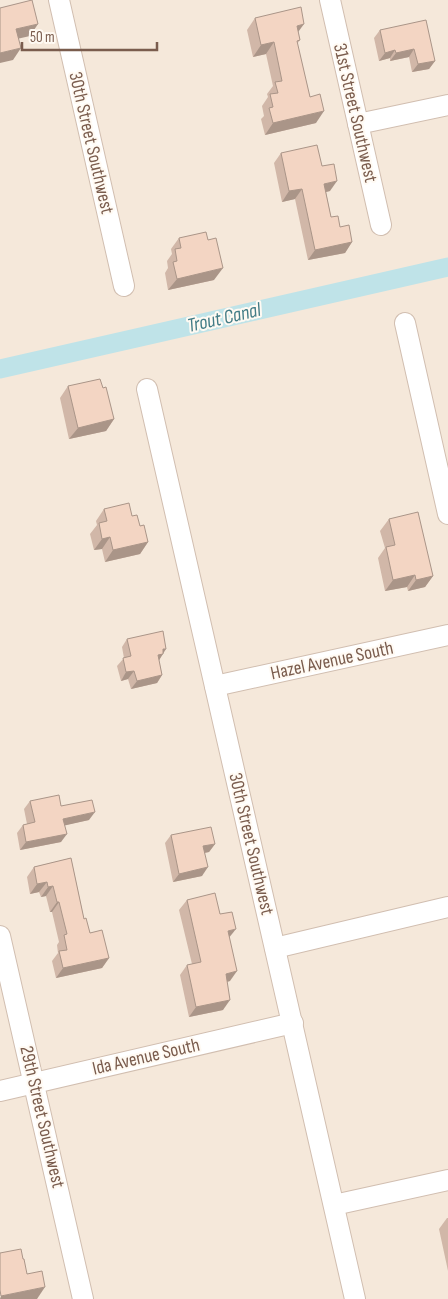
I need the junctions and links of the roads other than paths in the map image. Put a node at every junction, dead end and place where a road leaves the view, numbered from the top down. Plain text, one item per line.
1 (59, 0) edge
2 (330, 0) edge
3 (448, 105) edge
4 (358, 124) junction
5 (381, 225) dead end
6 (124, 286) dead end
7 (405, 323) dead end
8 (147, 389) dead end
9 (448, 514) edge
10 (448, 635) edge
11 (215, 686) junction
12 (448, 907) edge
13 (0, 936) edge
14 (275, 948) junction
15 (292, 1023) junction
16 (34, 1084) junction
17 (0, 1091) edge
18 (448, 1180) edge
19 (334, 1205) junction
20 (83, 1299) edge
21 (355, 1299) edge

1 - 6 street, 30th Street Southwest
2 - 4 street, 31st Street Southwest
3 - 4 street
4 - 5 street, 31st Street Southwest
7 - 9 street
8 - 11 street, 30th Street Southwest
10 - 11 street, Hazel Avenue South
11 - 14 street, 30th Street Southwest
12 - 14 street
13 - 16 street, 29th Street Southwest
14 - 15 street, 30th Street Southwest
15 - 16 street, Ida Avenue South
15 - 19 street, 30th Street Southwest
16 - 17 street, Ida Avenue South
16 - 20 street, 29th Street Southwest
18 - 19 street
19 - 21 street, 30th Street Southwest

